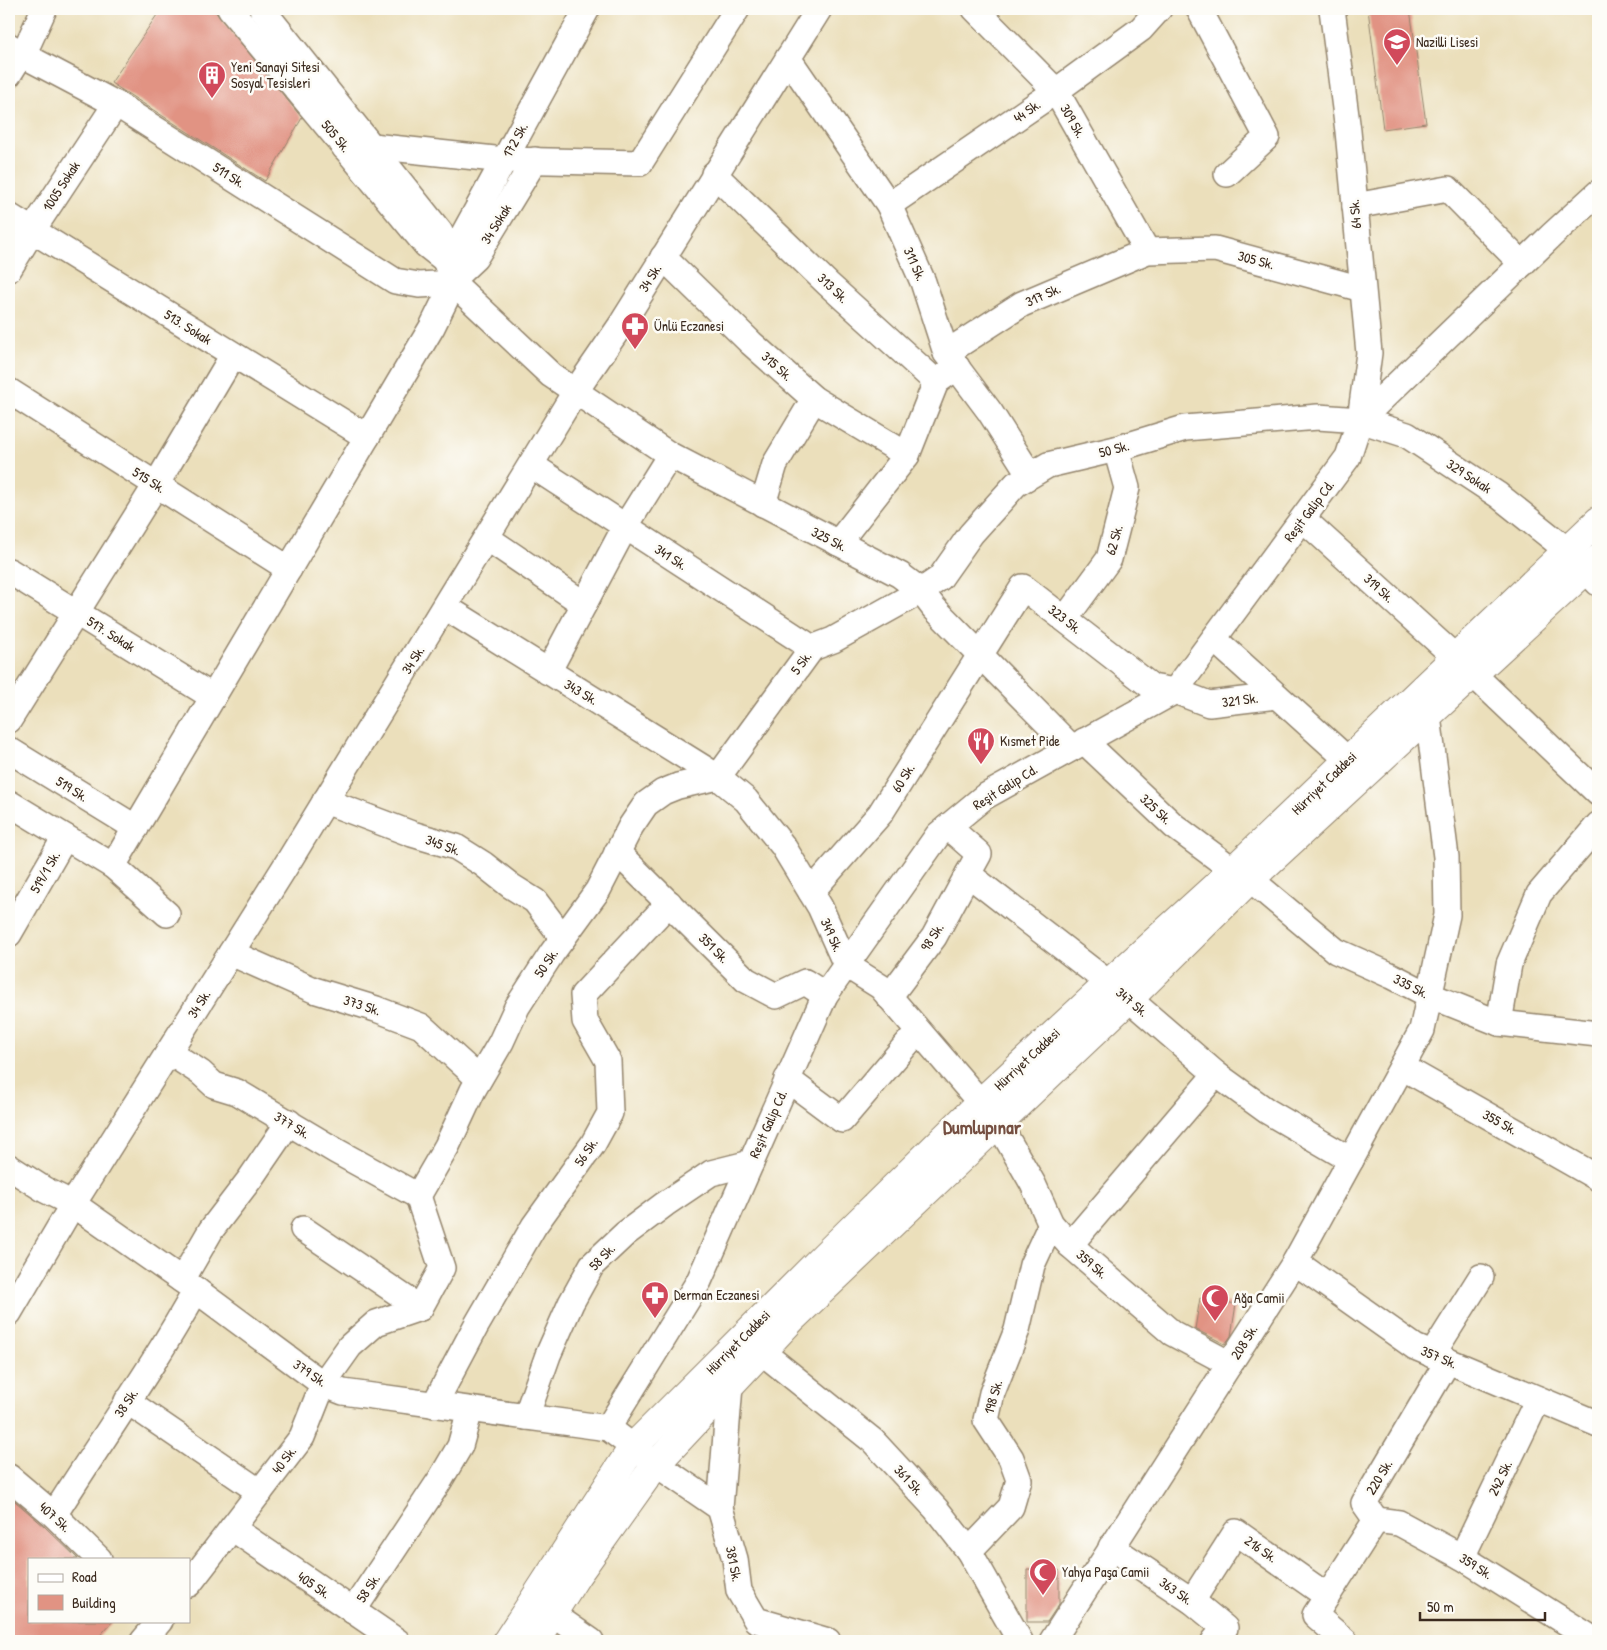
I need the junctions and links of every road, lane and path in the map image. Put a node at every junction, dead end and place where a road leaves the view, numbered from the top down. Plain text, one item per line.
1 (44, 9) edge
2 (61, 9) edge
3 (230, 9) edge
4 (262, 9) edge
5 (587, 9) edge
6 (736, 9) edge
7 (819, 9) edge
8 (1159, 9) edge
9 (1199, 9) edge
10 (1332, 9) edge
11 (980, 10) edge
12 (17, 54) edge
13 (788, 58) junction
14 (1056, 91) junction
15 (116, 104) junction
16 (372, 146) junction
17 (346, 148) junction
18 (504, 160) junction
19 (535, 160) junction
20 (714, 174) junction
21 (1227, 174) dead end
22 (1598, 193) edge
23 (889, 205) junction
24 (1355, 206) junction
25 (9, 216) edge
26 (32, 231) junction
27 (1146, 251) junction
28 (663, 257) junction
29 (1522, 264) junction
30 (9, 270) edge
31 (452, 272) junction
32 (1362, 289) junction
33 (233, 355) junction
34 (951, 360) junction
35 (551, 375) joint
36 (936, 382) junction
37 (9, 391) edge
38 (575, 392) junction
39 (814, 399) junction
40 (1360, 420) junction
41 (367, 437) junction
42 (1116, 449) junction
43 (670, 455) junction
44 (907, 455) junction
45 (531, 465) junction
46 (1030, 475) junction
47 (156, 485) junction
48 (762, 504) junction
49 (1303, 519) junction
50 (1598, 521) edge
51 (625, 527) junction
52 (486, 538) junction
53 (838, 543) junction
54 (1567, 550) junction
55 (288, 569) junction
56 (9, 571) edge
57 (1594, 571) edge
58 (921, 592) junction
59 (584, 604) junction
60 (445, 607) junction
61 (75, 612) junction
62 (1065, 619) junction
63 (1214, 639) junction
64 (812, 648) junction
65 (980, 655) junction
66 (1464, 665) junction
67 (548, 672) junction
68 (1175, 691) junction
69 (1277, 696) junction
70 (213, 697) junction
71 (1428, 716) junction
72 (9, 720) edge
73 (1078, 745) junction
74 (9, 750) edge
75 (1348, 760) junction
76 (718, 777) junction
77 (1598, 793) edge
78 (325, 802) junction
79 (9, 803) edge
80 (1598, 825) edge
81 (948, 827) junction
82 (136, 828) junction
83 (65, 837) junction
84 (617, 852) junction
85 (113, 866) junction
86 (968, 874) junction
87 (1241, 874) junction
88 (811, 892) junction
89 (669, 903) junction
90 (167, 914) dead end
91 (9, 934) edge
92 (563, 938) junction
93 (231, 953) junction
94 (846, 965) junction
95 (1431, 985) junction
96 (1119, 991) junction
97 (825, 995) junction
98 (889, 998) junction
99 (1499, 1023) junction
100 (918, 1031) junction
101 (1598, 1034) edge
102 (169, 1052) junction
103 (1402, 1067) junction
104 (1216, 1074) junction
105 (479, 1079) junction
106 (787, 1079) junction
107 (981, 1102) junction
108 (289, 1122) junction
109 (998, 1123) junction
110 (1352, 1160) junction
111 (751, 1163) junction
112 (9, 1168) edge
113 (1598, 1178) edge
114 (418, 1196) junction
115 (73, 1204) junction
116 (1051, 1224) junction
117 (303, 1229) dead end
118 (1070, 1245) junction
119 (1295, 1262) junction
120 (1481, 1277) dead end
121 (189, 1285) junction
122 (420, 1308) junction
123 (9, 1313) edge
124 (762, 1352) junction
125 (1440, 1358) junction
126 (1230, 1364) junction
127 (323, 1384) junction
128 (730, 1386) junction
129 (1538, 1398) junction
130 (127, 1402) junction
131 (434, 1405) junction
132 (470, 1410) junction
133 (526, 1417) junction
134 (1597, 1420) edge
135 (608, 1428) junction
136 (633, 1447) junction
137 (656, 1464) junction
138 (9, 1476) edge
139 (260, 1492) junction
140 (720, 1508) junction
141 (54, 1515) junction
142 (1376, 1520) junction
143 (232, 1528) junction
144 (1111, 1547) junction
145 (969, 1551) junction
146 (1462, 1557) junction
147 (99, 1558) edge
148 (190, 1583) edge
149 (1192, 1601) junction
150 (1321, 1606) junction
151 (353, 1611) junction
152 (552, 1614) junction
153 (159, 1622) edge
154 (754, 1631) edge
155 (143, 1641) edge
156 (396, 1641) edge
157 (507, 1641) edge
158 (535, 1641) edge
159 (590, 1641) edge
160 (828, 1641) edge
161 (1020, 1641) edge
162 (1052, 1641) edge
163 (1214, 1641) edge
164 (1345, 1641) edge
165 (1596, 1641) edge

1 - 12 street
2 - 12 street
3 - 17 street, 505 Sk.
4 - 16 street, 505 Sk.
5 - 18 street, 172 Sk.
6 - 19 street
7 - 13 street, 34 Sk.
8 - 14 street, 44 Sk.
9 - 21 street
10 - 24 street, 64 Sk.
11 - 14 street, 309 Sk.
12 - 15 street, 511 Sk.
13 - 20 street, 34 Sk.
13 - 23 street, 311 Sk.
14 - 23 street, 44 Sk.
14 - 27 street, 309 Sk.
15 - 26 street, 1005 Sokak
15 - 31 street, 511 Sk.
16 - 17 street
16 - 18 street
16 - 31 street, 505 Sk.
17 - 31 street, 505 Sk.
18 - 19 street
18 - 31 street, 172 Sk.
19 - 31 street, 34 Sokak
20 - 28 street, 34 Sk.
20 - 36 street, 313 Sk.
22 - 29 street, Reşit Galip Cd.
23 - 34 street, 311 Sk.
24 - 29 street
24 - 32 street, 64 Sk.
25 - 26 street, 513. Sokak
26 - 30 street, 1005 Sokak
26 - 33 street, 513. Sokak
27 - 32 street, 305 Sk.
27 - 34 street, 317 Sk.
28 - 38 street, 34 Sk.
28 - 39 street, 315 Sk.
29 - 40 street, Reşit Galip Cd.
31 - 35 street, 505 Sk.
31 - 41 street
32 - 40 street, 64 Sk.
33 - 41 street, 513. Sokak
33 - 47 street
34 - 36 street
34 - 46 street, 311 Sk.
35 - 38 street, 325 Sk.
36 - 44 street
37 - 47 street, 515 Sk.
38 - 43 street, 325 Sk.
38 - 45 street, 34 Sk.
39 - 44 street, 315 Sk.
39 - 48 street
40 - 42 street, 50 Sk.
40 - 49 street, Reşit Galip Cd.
40 - 54 street, 329 Sokak
41 - 55 street
42 - 46 street, 50 Sk.
42 - 62 street, 62 Sk.
43 - 48 street, 325 Sk.
43 - 51 street
44 - 53 street
45 - 51 street, 341 Sk.
45 - 52 street, 34 Sk.
46 - 58 street, 50 Sk.
47 - 55 street, 515 Sk.
47 - 61 street
48 - 53 street, 325 Sk.
49 - 63 street, Reşit Galip Cd.
49 - 66 street, 319 Sk.
50 - 54 main road, Hürriyet Caddesi
51 - 59 street
51 - 64 street, 341 Sk.
52 - 59 street
52 - 60 street, 34 Sk.
53 - 58 street, 325 Sk.
54 - 57 street, 329 Sokak
54 - 66 main road, Hürriyet Caddesi
55 - 70 street
56 - 61 street, 517. Sokak
57 - 66 main road, Hürriyet Caddesi
58 - 64 street, 5 Sk.
58 - 65 street, 325 Sk.
59 - 67 street
60 - 67 street, 343 Sk.
60 - 78 street, 34 Sk.
61 - 70 street, 517. Sokak
61 - 72 street
62 - 65 street, 323 Sk.
62 - 68 street, 323 Sk.
63 - 68 street, Reşit Galip Cd.
63 - 69 street, 321 Sk.
64 - 76 street, 5 Sk.
65 - 73 street, 325 Sk.
65 - 88 street, 60 Sk.
66 - 71 main road, Hürriyet Caddesi
66 - 75 main road, Hürriyet Caddesi
66 - 77 street, 319 Sk.
67 - 76 street, 343 Sk.
68 - 69 street, 321 Sk.
68 - 73 street, Reşit Galip Cd.
69 - 75 street, 321 Sk.
70 - 82 street
71 - 87 main road, Hürriyet Caddesi
71 - 95 street, 208 Sk.
73 - 81 street, Reşit Galip Cd.
73 - 87 street, 325 Sk.
74 - 82 street, 519 Sk.
75 - 87 main road, Hürriyet Caddesi
76 - 84 street, 50 Sk.
76 - 88 street, 349 Sk.
78 - 92 street, 345 Sk.
78 - 93 street, 34 Sk.
79 - 83 street
80 - 99 street
81 - 86 street
81 - 94 street, Reşit Galip Cd.
82 - 85 street
83 - 85 street
83 - 91 street, 519/1 Sk.
84 - 89 street, 351 Sk.
84 - 92 street, 50 Sk.
85 - 90 street
86 - 96 street, 347 Sk.
86 - 98 street, 98 Sk.
87 - 95 street, 335 Sk.
87 - 96 main road, Hürriyet Caddesi
88 - 94 street, 349 Sk.
89 - 97 street, 351 Sk.
89 - 131 street, 56 Sk.
92 - 105 street, 50 Sk.
93 - 102 street, 34 Sk.
93 - 105 street, 373 Sk.
94 - 97 street, Reşit Galip Cd.
94 - 98 street, 349 Sk.
95 - 99 street, 335 Sk.
95 - 103 street, 208 Sk.
96 - 104 street, 347 Sk.
96 - 107 main road, Hürriyet Caddesi
96 - 109 main road, Hürriyet Caddesi
97 - 106 street, Reşit Galip Cd.
98 - 100 street, 349 Sk.
99 - 101 street, 335 Sk.
100 - 106 street
100 - 107 street, 349 Sk.
102 - 108 street, 377 Sk.
102 - 115 street, 34 Sk.
103 - 110 street, 208 Sk.
103 - 113 street, 355 Sk.
104 - 110 street, 347 Sk.
104 - 118 street
105 - 114 street, 50 Sk.
106 - 111 street, Reşit Galip Cd.
107 - 109 street, 349 Sk.
107 - 136 main road, Hürriyet Caddesi
108 - 114 street, 377 Sk.
108 - 121 street, 38 Sk.
109 - 116 street, 359 Sk.
109 - 124 main road, Hürriyet Caddesi
110 - 119 street, 208 Sk.
111 - 133 street, 58 Sk.
111 - 135 street, Reşit Galip Cd.
112 - 115 street, 379 Sk.
114 - 122 street
115 - 121 street, 379 Sk.
115 - 123 street, 34 Sk.
116 - 118 street, 359 Sk.
116 - 145 street, 198 Sk.
117 - 122 street
118 - 126 street, 359 Sk.
119 - 125 street, 357 Sk.
119 - 126 street, 208 Sk.
120 - 125 street
121 - 127 street, 379 Sk.
121 - 130 street, 38 Sk.
122 - 127 street, 40 Sk.
124 - 128 main road, Hürriyet Caddesi
124 - 145 street, 361 Sk.
125 - 129 street, 357 Sk.
125 - 142 street, 220 Sk.
126 - 144 street, 208 Sk.
127 - 131 street, 379 Sk.
127 - 139 street, 40 Sk.
128 - 137 main road, Hürriyet Caddesi
128 - 140 street
129 - 134 street, 357 Sk.
129 - 146 street, 242 Sk.
130 - 139 street
130 - 141 street, 38 Sk.
131 - 132 street, 379 Sk.
132 - 133 street, 379 Sk.
132 - 151 street, 58 Sk.
133 - 135 street, 379 Sk.
135 - 136 street, 379 Sk.
136 - 137 street, 379 Sk.
136 - 157 main road, Hürriyet Caddesi
137 - 140 street
137 - 152 main road, Hürriyet Caddesi
138 - 141 street, 407 Sk.
139 - 143 street, 40 Sk.
140 - 154 street, 381 Sk.
141 - 147 street, 407 Sk.
142 - 146 street, 359 Sk.
142 - 150 street
143 - 148 street, 40 Sk.
143 - 151 street, 405 Sk.
144 - 149 street, 363 Sk.
144 - 162 street, 208 Sk.
145 - 161 street, 361 Sk.
146 - 165 street, 359 Sk.
149 - 150 street, 216 Sk.
149 - 163 street, 363 Sk.
150 - 164 street
151 - 156 street, 405 Sk.
152 - 158 main road, Hürriyet Caddesi
152 - 159 street
153 - 155 street
154 - 160 street, 381 Sk.

